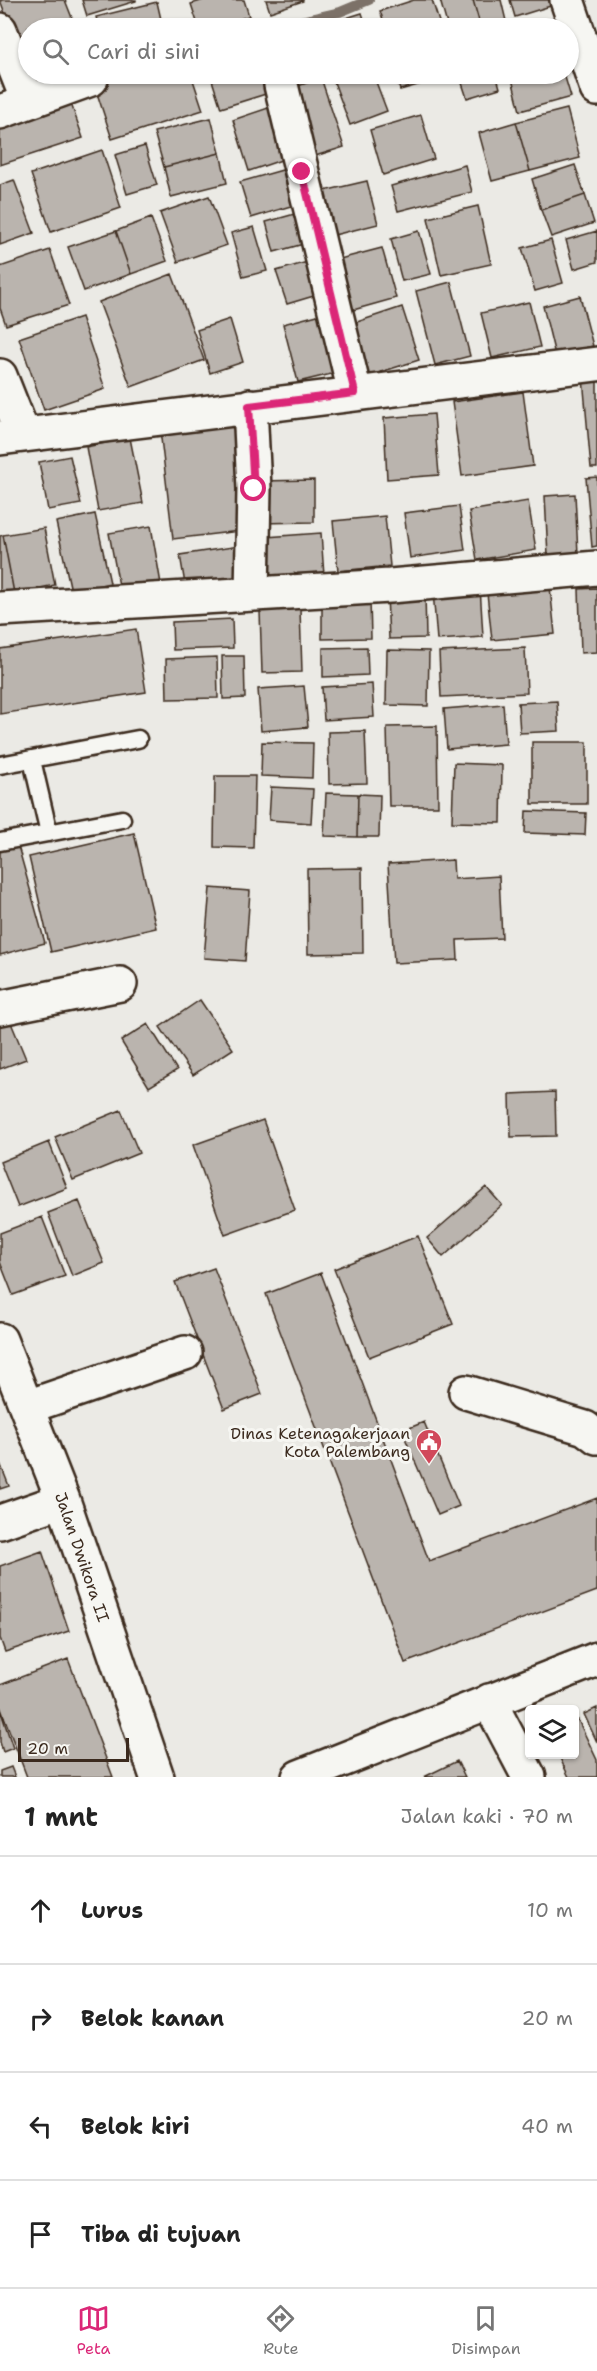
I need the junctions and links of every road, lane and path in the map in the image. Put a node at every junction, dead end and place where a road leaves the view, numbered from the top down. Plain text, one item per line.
1 (567, 0) edge
2 (573, 18) edge
3 (0, 30) edge
4 (579, 36) edge
5 (75, 84) edge
6 (281, 85) dead end
7 (597, 89) edge
8 (20, 101) edge
9 (597, 364) edge
10 (0, 375) edge
11 (355, 393) junction
12 (249, 406) junction
13 (11, 436) edge
14 (597, 568) edge
15 (252, 594) junction
16 (0, 609) edge
17 (138, 739) dead end
18 (32, 760) junction
19 (0, 765) edge
20 (122, 819) dead end
21 (49, 833) junction
22 (0, 842) edge
23 (120, 984) dead end
24 (0, 1008) edge
25 (0, 1340) edge
26 (185, 1353) dead end
27 (466, 1392) dead end
28 (27, 1407) junction
29 (597, 1437) edge
30 (63, 1500) junction
31 (0, 1522) edge
32 (597, 1659) edge
33 (489, 1701) junction
34 (158, 1777) edge
35 (299, 1777) edge
36 (529, 1777) edge

1 - 2 street
3 - 8 street
4 - 7 street
5 - 8 street
6 - 11 street
9 - 11 street
10 - 13 street
11 - 12 street
12 - 13 street
12 - 15 street
14 - 15 street
15 - 16 street
17 - 18 lane
18 - 19 lane
18 - 21 lane
20 - 21 lane
21 - 22 lane
23 - 24 street
25 - 28 street, Jalan Dwikora II
26 - 28 street
27 - 29 street
28 - 30 street, Jalan Dwikora II
30 - 31 street
30 - 34 street, Jalan Dwikora II
32 - 33 street
33 - 35 street
33 - 36 street

